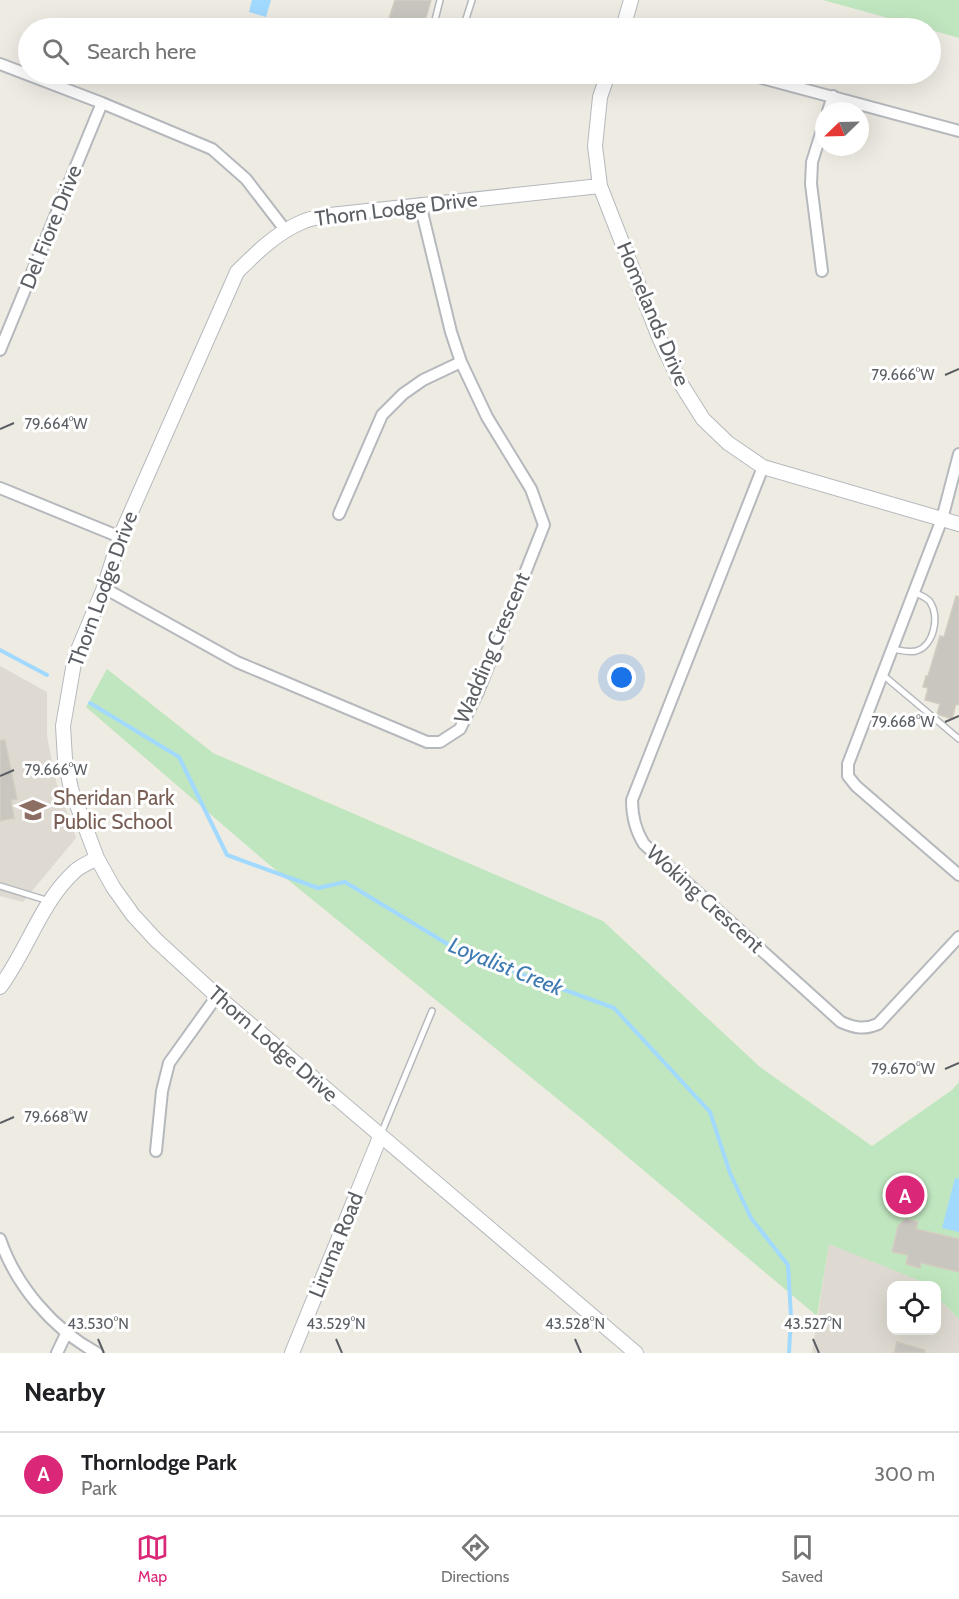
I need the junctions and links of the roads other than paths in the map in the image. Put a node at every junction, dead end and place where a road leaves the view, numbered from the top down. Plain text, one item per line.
1 (440, 0) edge
2 (472, 0) edge
3 (631, 0) edge
4 (434, 18) edge
5 (466, 18) edge
6 (626, 18) edge
7 (0, 64) edge
8 (18, 71) edge
9 (52, 84) edge
10 (605, 84) edge
11 (786, 84) edge
12 (833, 96) junction
13 (831, 102) edge
14 (102, 103) junction
15 (959, 131) edge
16 (815, 152) edge
17 (600, 186) junction
18 (420, 204) junction
19 (286, 231) junction
20 (822, 271) dead end
21 (0, 350) edge
22 (461, 362) junction
23 (959, 454) edge
24 (764, 467) junction
25 (0, 488) edge
26 (339, 514) dead end
27 (942, 519) junction
28 (959, 524) edge
29 (120, 537) junction
30 (104, 588) junction
31 (914, 592) junction
32 (892, 650) junction
33 (882, 675) junction
34 (959, 739) edge
35 (96, 858) junction
36 (959, 875) edge
37 (0, 886) edge
38 (51, 901) junction
39 (959, 937) edge
40 (0, 987) edge
41 (217, 996) junction
42 (432, 1011) dead end
43 (381, 1137) junction
44 (156, 1151) dead end
45 (0, 1239) edge
46 (67, 1332) junction
47 (57, 1353) edge
48 (97, 1353) edge
49 (292, 1353) edge
50 (636, 1353) edge

1 - 4 lane
2 - 5 lane
3 - 6 street
7 - 8 street
9 - 14 street
10 - 17 street, Homelands Drive
11 - 12 street
12 - 13 street
12 - 15 street
14 - 19 street
14 - 21 street, Del Fiore Drive
16 - 20 street
17 - 18 street, Thorn Lodge Drive
17 - 24 street, Homelands Drive
18 - 19 street, Thorn Lodge Drive
18 - 22 street, Wadding Crescent
19 - 29 street, Thorn Lodge Drive
22 - 26 street
22 - 30 street, Wadding Crescent
23 - 27 street
24 - 27 street, Homelands Drive
24 - 39 street, Woking Crescent
25 - 29 street
27 - 28 street, Homelands Drive
27 - 31 street
29 - 30 street, Thorn Lodge Drive
30 - 35 street, Thorn Lodge Drive
31 - 32 street
31 - 32 lane
32 - 33 street
33 - 34 lane
33 - 36 street
35 - 38 street
35 - 41 street, Thorn Lodge Drive
37 - 38 lane
38 - 40 street
41 - 43 street, Thorn Lodge Drive
41 - 44 street
42 - 43 lane
43 - 49 street, Liruma Road
43 - 50 street, Thorn Lodge Drive
45 - 46 street
46 - 47 street
46 - 48 street

